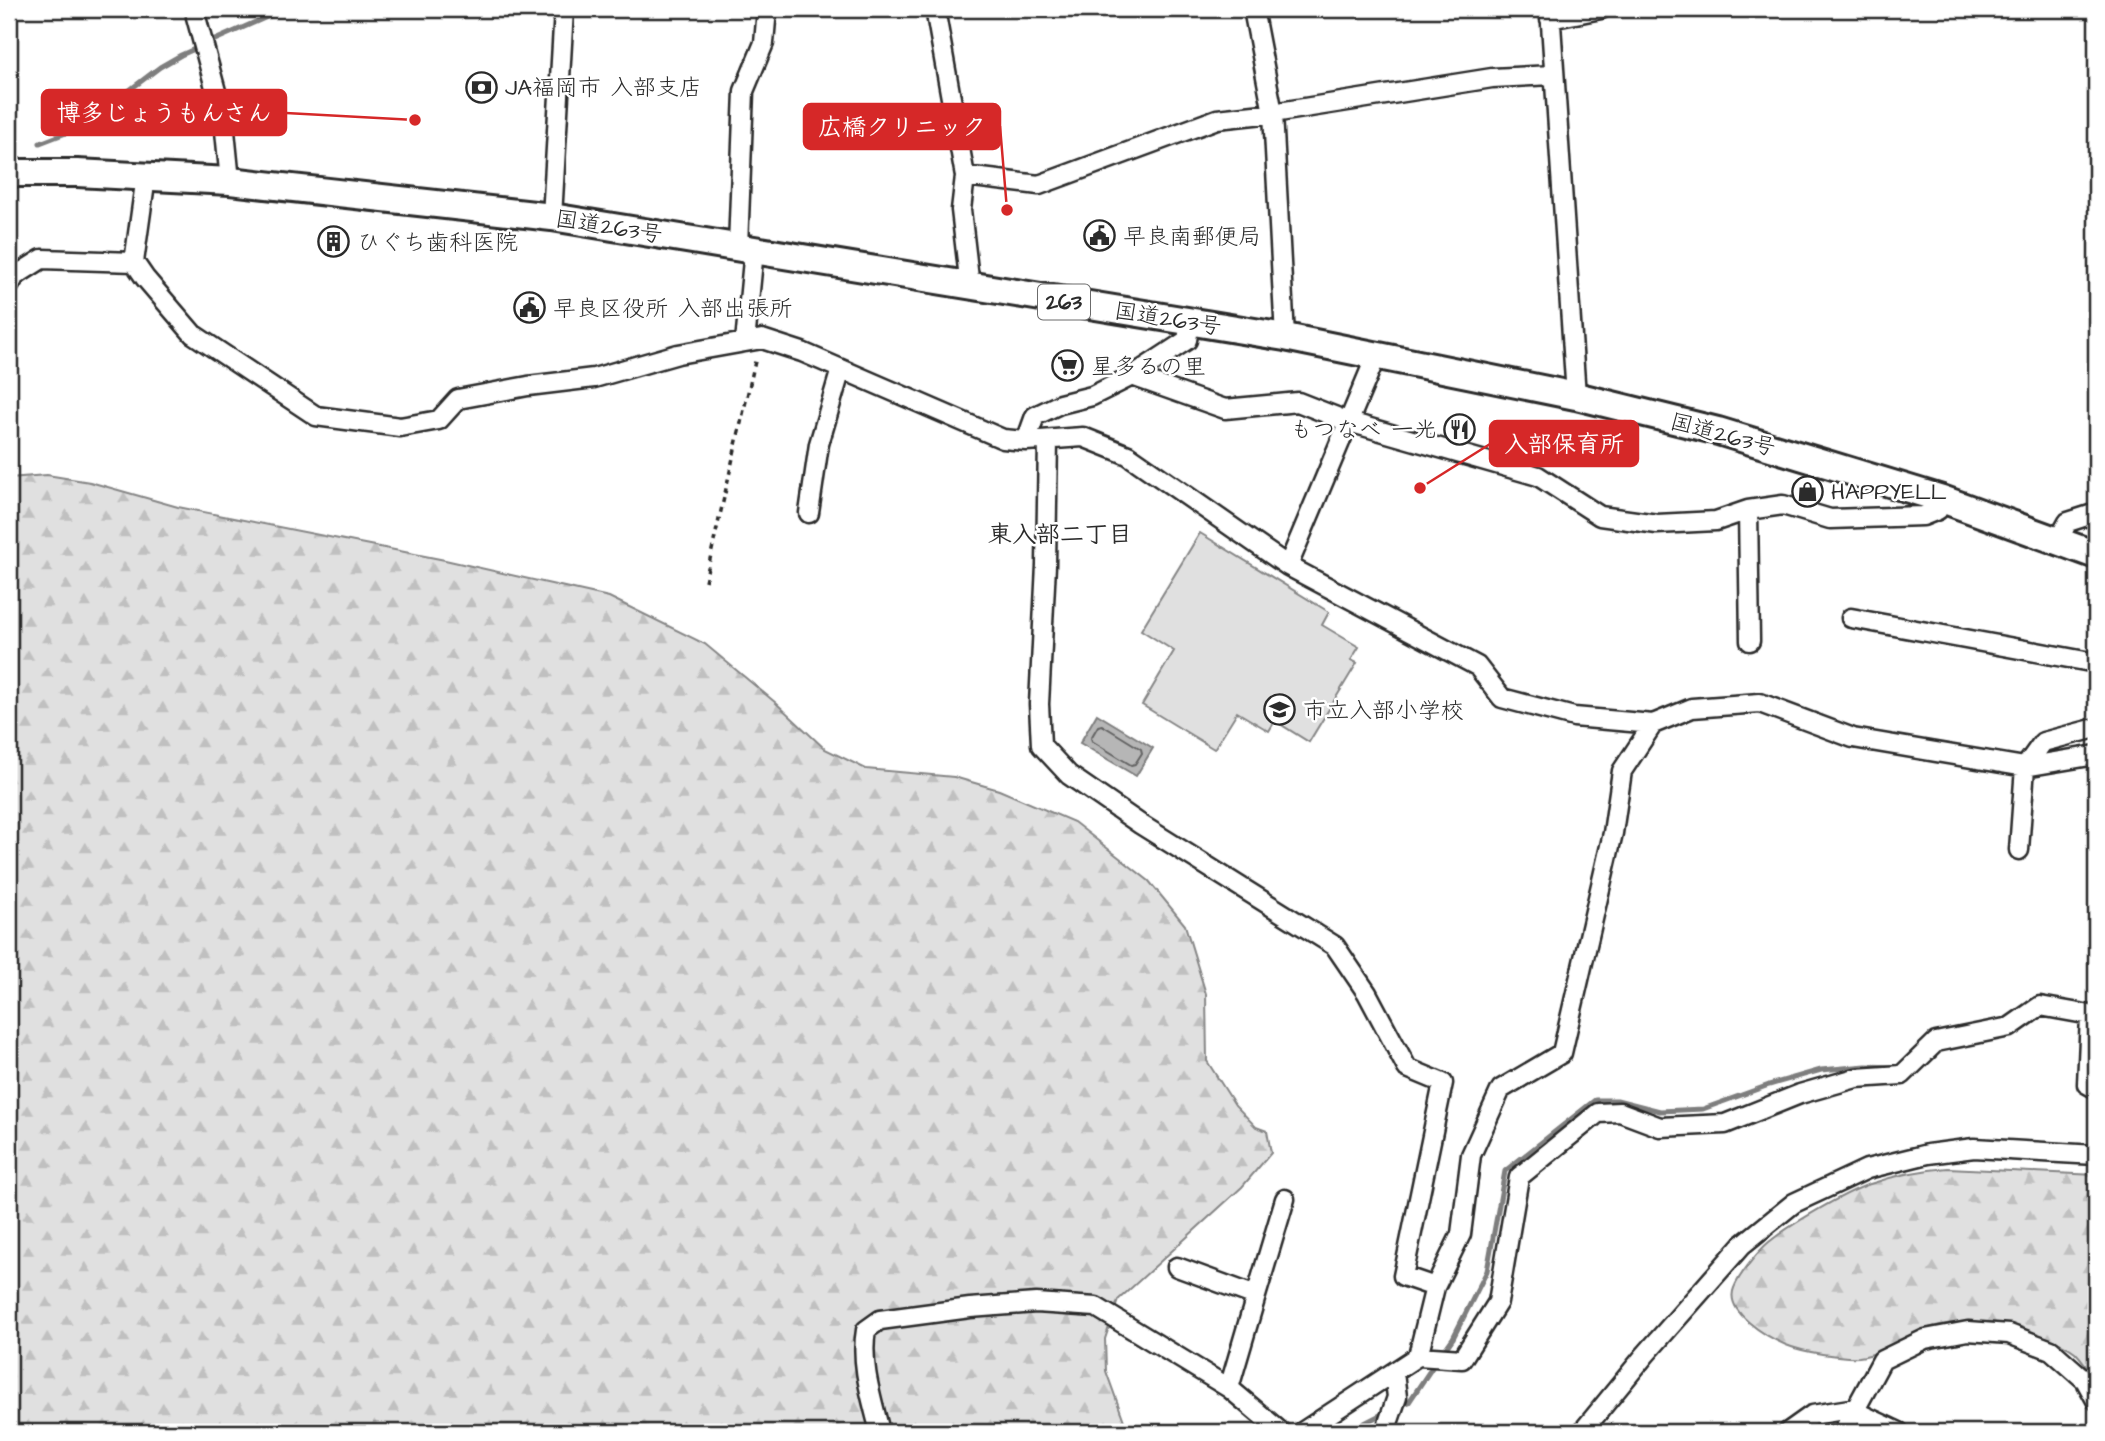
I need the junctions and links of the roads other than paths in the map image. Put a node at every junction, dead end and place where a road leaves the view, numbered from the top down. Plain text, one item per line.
1 (196, 9) edge
2 (564, 9) edge
3 (767, 9) edge
4 (935, 9) edge
5 (1253, 9) edge
6 (1601, 9) edge
7 (1550, 14) edge
8 (1554, 75) junction
9 (1273, 113) junction
10 (9, 173) edge
11 (146, 176) junction
12 (965, 176) junction
13 (229, 181) junction
14 (552, 217) junction
15 (746, 248) junction
16 (134, 262) junction
17 (9, 286) edge
18 (970, 287) junction
19 (1190, 322) junction
20 (1285, 337) junction
21 (745, 342) junction
22 (1377, 354) junction
23 (841, 369) junction
24 (1132, 376) junction
25 (1577, 396) junction
26 (1349, 422) junction
27 (1048, 440) junction
28 (1026, 441) junction
29 (1942, 499) junction
30 (1748, 510) junction
31 (809, 513) dead end
32 (2096, 513) edge
33 (2058, 540) junction
34 (2096, 555) edge
35 (1288, 566) junction
36 (1851, 618) dead end
37 (1750, 641) dead end
38 (2096, 663) edge
39 (1653, 724) junction
40 (2096, 728) edge
41 (2096, 755) edge
42 (2025, 767) junction
43 (2019, 850) dead end
44 (2091, 1021) edge
45 (2096, 1089) edge
46 (2096, 1155) edge
47 (1285, 1199) dead end
48 (1177, 1267) dead end
49 (1435, 1287) junction
50 (1256, 1296) junction
51 (1425, 1357) junction
52 (1394, 1373) junction
53 (1229, 1388) junction
54 (2096, 1400) edge
55 (1855, 1410) junction
56 (1387, 1426) edge
57 (880, 1432) edge
58 (1281, 1432) edge
59 (1302, 1432) edge
60 (1583, 1432) edge
61 (1788, 1432) edge
62 (1843, 1432) edge
63 (1899, 1432) edge

1 - 13 street
2 - 14 street
3 - 15 street
4 - 12 street
5 - 9 street
6 - 7 street
7 - 8 street
8 - 9 street
8 - 25 street
9 - 12 street
9 - 20 street
10 - 11 highway, 国道263号 / 263
11 - 13 highway, 国道263号 / 263
11 - 16 street
12 - 18 street
13 - 14 highway, 国道263号 / 263
14 - 15 highway, 国道263号 / 263
15 - 18 highway, 国道263号 / 263
15 - 21 street
16 - 17 street
16 - 21 street
18 - 19 highway, 国道263号 / 263
19 - 20 highway, 国道263号 / 263
19 - 24 street
20 - 22 highway, 国道263号 / 263
21 - 23 street
22 - 25 highway, 国道263号 / 263
22 - 26 street
23 - 28 street
23 - 31 street
24 - 26 street
24 - 28 street
25 - 29 highway, 国道263号 / 263
26 - 30 street
26 - 35 street
27 - 28 street
27 - 35 street
27 - 49 street
29 - 30 street
29 - 33 highway, 国道263号 / 263
30 - 37 street
32 - 33 street
33 - 34 highway, 国道263号 / 263
35 - 39 street
36 - 38 street
39 - 42 street
39 - 49 street
40 - 42 street
41 - 42 street
42 - 43 street
44 - 45 street
44 - 51 street
46 - 60 street
47 - 50 street
48 - 50 street
49 - 51 street
50 - 53 street
51 - 52 street
52 - 56 street
52 - 59 street
53 - 57 street
53 - 58 street
54 - 55 street
55 - 61 street
55 - 62 street
55 - 63 street

